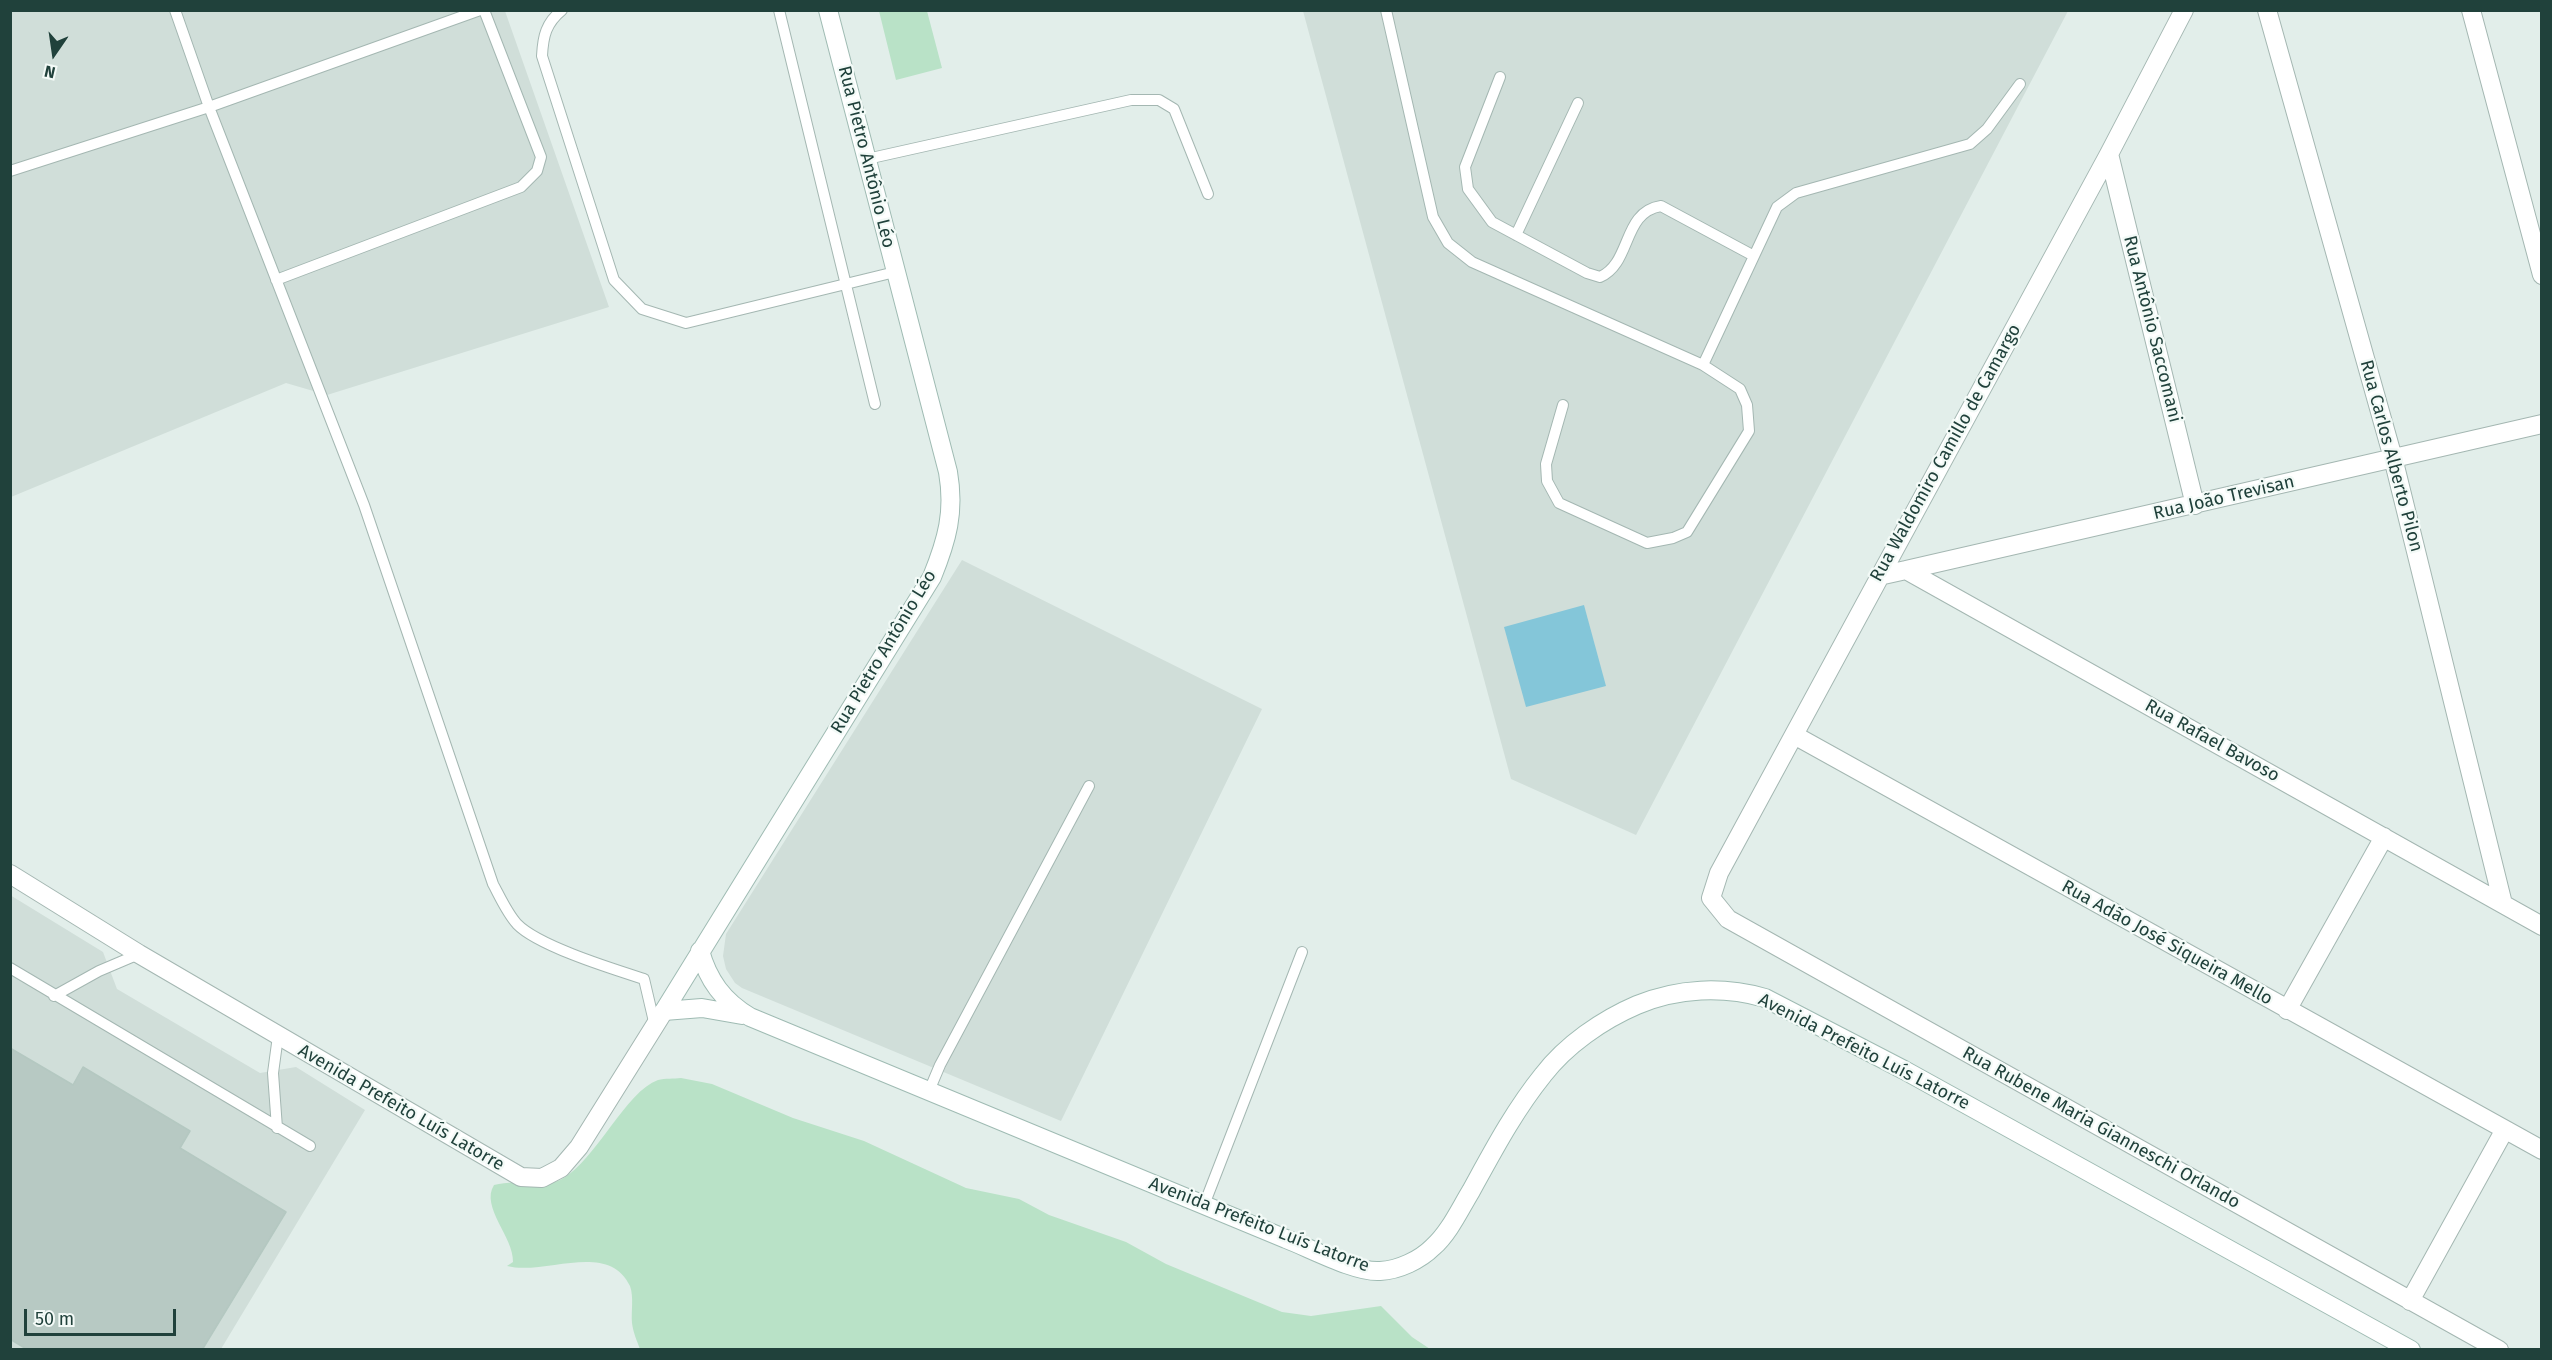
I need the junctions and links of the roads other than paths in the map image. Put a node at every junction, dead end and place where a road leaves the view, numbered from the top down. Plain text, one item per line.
1 (175, 10) edge
2 (482, 10) edge
3 (562, 10) edge
4 (779, 10) edge
5 (828, 10) edge
6 (1386, 10) edge
7 (2184, 10) edge
8 (2267, 10) edge
9 (2471, 10) edge
10 (1500, 77) dead end
11 (2020, 84) dead end
12 (1578, 103) dead end
13 (210, 107) junction
14 (2109, 154) junction
15 (867, 159) junction
16 (10, 171) edge
17 (1208, 194) dead end
18 (1516, 235) junction
19 (1754, 256) junction
20 (895, 272) junction
21 (2541, 275) edge
22 (276, 280) junction
23 (844, 284) junction
24 (1703, 365) junction
25 (875, 404) dead end
26 (1563, 405) dead end
27 (2541, 423) edge
28 (2393, 458) junction
29 (2195, 505) junction
30 (1906, 570) junction
31 (1879, 576) junction
32 (1794, 735) junction
33 (1089, 786) dead end
34 (2384, 837) junction
35 (10, 874) edge
36 (1712, 898) joint
37 (2503, 904) junction
38 (2541, 926) edge
39 (700, 951) junction
40 (1302, 952) dead end
41 (139, 954) junction
42 (10, 968) edge
43 (54, 996) junction
44 (2287, 1010) junction
45 (750, 1017) junction
46 (659, 1019) junction
47 (278, 1036) junction
48 (929, 1091) junction
49 (277, 1128) junction
50 (2504, 1131) junction
51 (310, 1146) dead end
52 (2541, 1150) edge
53 (1204, 1205) junction
54 (2410, 1301) junction
55 (2411, 1350) edge
56 (2499, 1350) edge

1 - 13 lane
2 - 13 lane
2 - 22 lane
3 - 23 lane
4 - 23 lane
5 - 15 street, Rua Pietro Antônio Léo
6 - 24 lane
7 - 14 street, Rua Waldomiro Camillo de Camargo
8 - 28 street, Rua Carlos Alberto Pilon
9 - 21 street
10 - 18 lane
11 - 19 lane
12 - 18 lane
13 - 16 lane
13 - 22 lane
14 - 29 street, Rua Antônio Saccomani
14 - 31 street, Rua Waldomiro Camillo de Camargo
15 - 17 lane
15 - 20 street, Rua Pietro Antônio Léo
18 - 19 lane
19 - 24 lane
20 - 23 lane
20 - 39 street, Rua Pietro Antônio Léo
22 - 46 lane
23 - 25 lane
24 - 26 lane
27 - 28 street, Rua João Trevisan
28 - 29 street, Rua João Trevisan
28 - 37 street, Rua Carlos Alberto Pilon
29 - 30 street, Rua João Trevisan
30 - 31 street
30 - 34 street, Rua Rafael Bavoso
31 - 32 street, Rua Waldomiro Camillo de Camargo
32 - 36 street, Rua Waldomiro Camillo de Camargo
32 - 44 street, Rua Adão José Siqueira Mello
33 - 48 lane
34 - 37 street, Rua Rafael Bavoso
34 - 44 street
35 - 41 street, Avenida Prefeito Luís Latorre
36 - 54 street, Rua Rubene Maria Gianneschi Orlando
37 - 38 street, Rua Rafael Bavoso
39 - 45 street, Avenida Prefeito Luís Latorre
39 - 46 street, Rua Pietro Antônio Léo
40 - 53 lane
41 - 43 lane
41 - 47 street, Avenida Prefeito Luís Latorre
42 - 43 lane
43 - 49 lane
44 - 50 street, Rua Adão José Siqueira Mello
45 - 46 street, Avenida Prefeito Luís Latorre
45 - 48 street, Avenida Prefeito Luís Latorre
46 - 47 street, Avenida Prefeito Luís Latorre
47 - 49 lane
48 - 53 street, Avenida Prefeito Luís Latorre
49 - 51 lane
50 - 52 street, Rua Adão José Siqueira Mello
50 - 54 street
53 - 55 street, Avenida Prefeito Luís Latorre
54 - 56 street, Rua Rubene Maria Gianneschi Orlando

